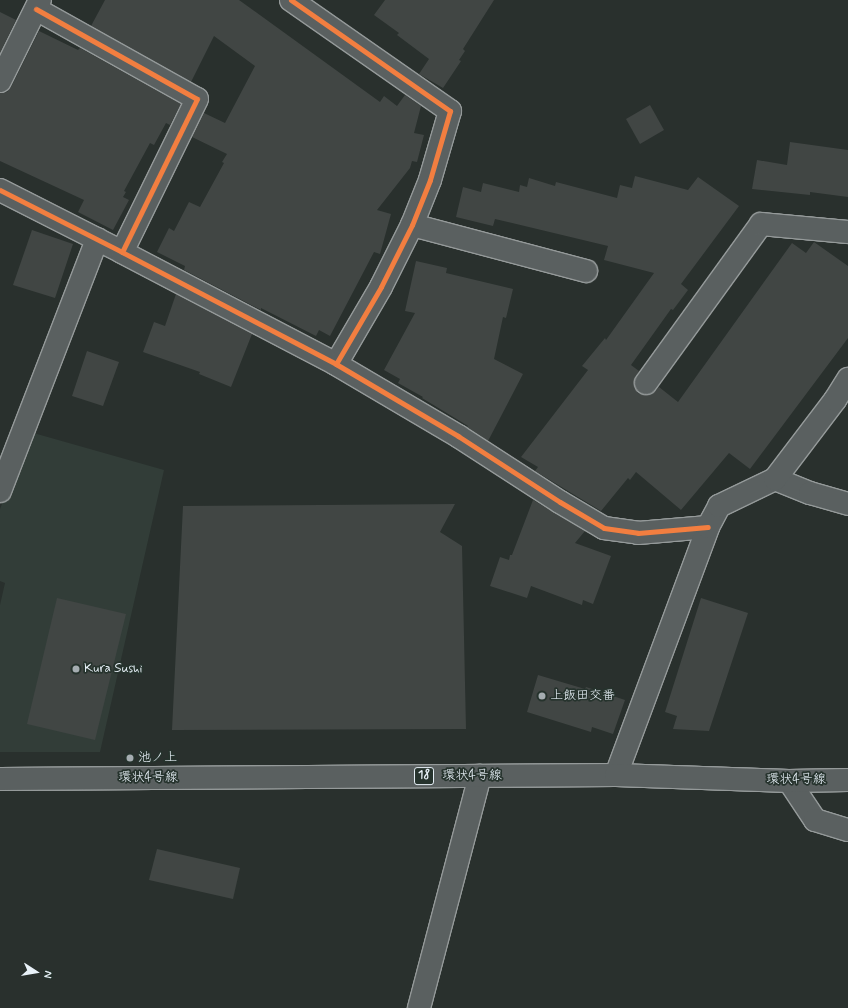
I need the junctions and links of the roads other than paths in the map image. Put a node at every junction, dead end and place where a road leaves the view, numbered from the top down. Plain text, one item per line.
1 (291, 0) edge
2 (38, 4) edge
3 (0, 81) edge
4 (0, 190) edge
5 (412, 225) junction
6 (848, 232) edge
7 (97, 239) junction
8 (122, 252) junction
9 (586, 271) dead end
10 (336, 364) junction
11 (848, 379) edge
12 (646, 383) dead end
13 (775, 479) junction
14 (0, 490) edge
15 (848, 504) edge
16 (708, 526) junction
17 (616, 775) junction
18 (480, 776) junction
19 (0, 779) edge
20 (848, 780) edge
21 (789, 781) junction
22 (848, 830) edge
23 (419, 1008) edge

1 - 5 street
2 - 3 street
2 - 8 street
4 - 7 street
5 - 9 street
5 - 10 street
6 - 12 street
7 - 8 street
7 - 14 street
8 - 10 street
10 - 16 street
11 - 13 street
13 - 15 street
13 - 16 street
16 - 17 street
17 - 18 street, 環状4号線 / 18
17 - 21 street, 環状4号線 / 18
18 - 19 street, 環状4号線 / 18
18 - 23 street
20 - 21 street, 環状4号線 / 18
21 - 22 street

